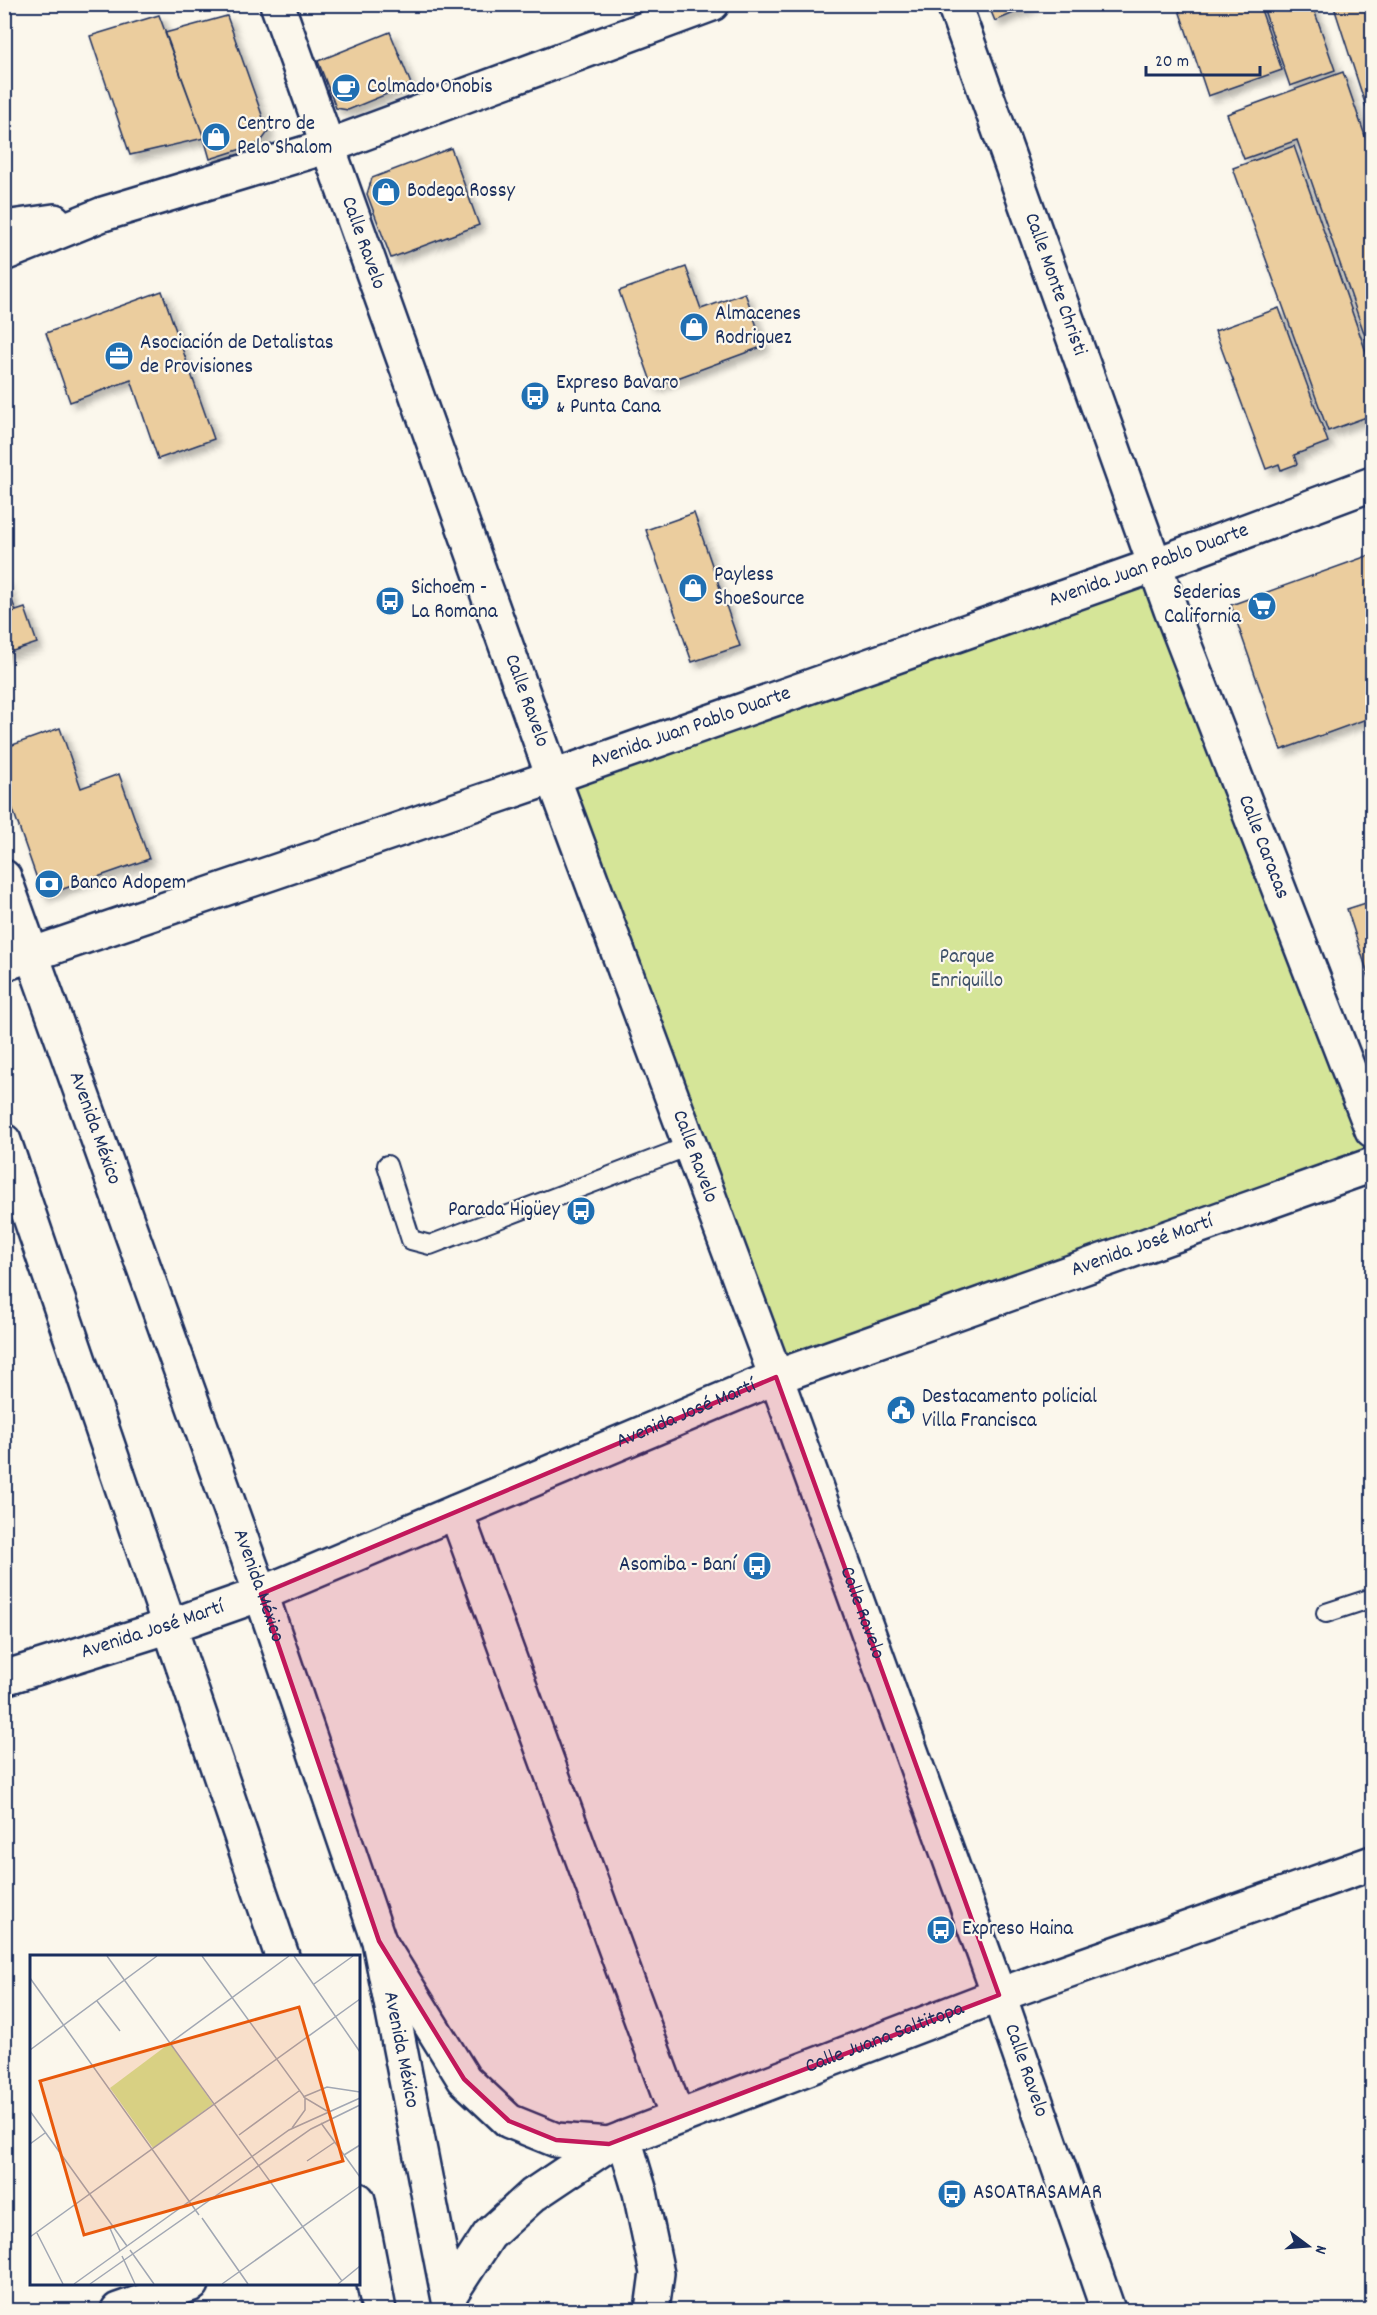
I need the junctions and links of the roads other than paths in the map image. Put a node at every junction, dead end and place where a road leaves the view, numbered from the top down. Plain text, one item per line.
1 (277, 4) edge
2 (712, 4) edge
3 (954, 4) edge
4 (329, 146) junction
5 (104, 214) junction
6 (4, 228) edge
7 (4, 254) edge
8 (1372, 484) edge
9 (1155, 565) junction
10 (553, 777) junction
11 (4, 877) edge
12 (18, 959) edge
13 (1372, 1130) edge
14 (4, 1142) edge
15 (689, 1146) junction
16 (387, 1165) dead end
17 (1372, 1165) edge
18 (776, 1377) junction
19 (456, 1512) junction
20 (261, 1594) junction
21 (1372, 1598) edge
22 (1326, 1613) dead end
23 (170, 1626) junction
24 (4, 1678) edge
25 (1372, 1863) edge
26 (379, 1941) junction
27 (282, 1955) edge
28 (999, 1995) junction
29 (677, 2117) junction
30 (616, 2141) junction
31 (360, 2215) edge
32 (178, 2286) edge
33 (450, 2302) edge
34 (118, 2310) edge
35 (379, 2310) edge
36 (651, 2310) edge
37 (1108, 2310) edge

1 - 4 street, Calle Ravelo
2 - 4 street
3 - 9 street, Calle Monte Christi
4 - 5 street
4 - 10 street, Calle Ravelo
5 - 6 street
5 - 7 street
8 - 9 street, Avenida Juan Pablo Duarte
9 - 10 street, Avenida Juan Pablo Duarte
9 - 13 street, Calle Caracas
10 - 12 street, Avenida Juan Pablo Duarte
10 - 15 street, Calle Ravelo
11 - 12 street, Avenida México
12 - 20 street, Avenida México
14 - 23 street
15 - 16 lane
15 - 18 street, Calle Ravelo
17 - 18 street, Avenida José Martí
18 - 19 street, Avenida José Martí
18 - 28 street, Calle Ravelo
19 - 20 street, Avenida José Martí
19 - 29 street
20 - 23 street, Avenida José Martí
20 - 26 street, Avenida México
21 - 22 lane
23 - 24 street, Avenida José Martí
23 - 27 street
25 - 28 street, Calle Juana Saltitopa
26 - 30 street
26 - 33 street, Avenida México
28 - 29 street, Calle Juana Saltitopa
28 - 37 street, Calle Ravelo
29 - 30 street, Calle Juana Saltitopa
30 - 33 street, Calle Juana Saltitopa
30 - 36 street
31 - 35 street
32 - 34 street

